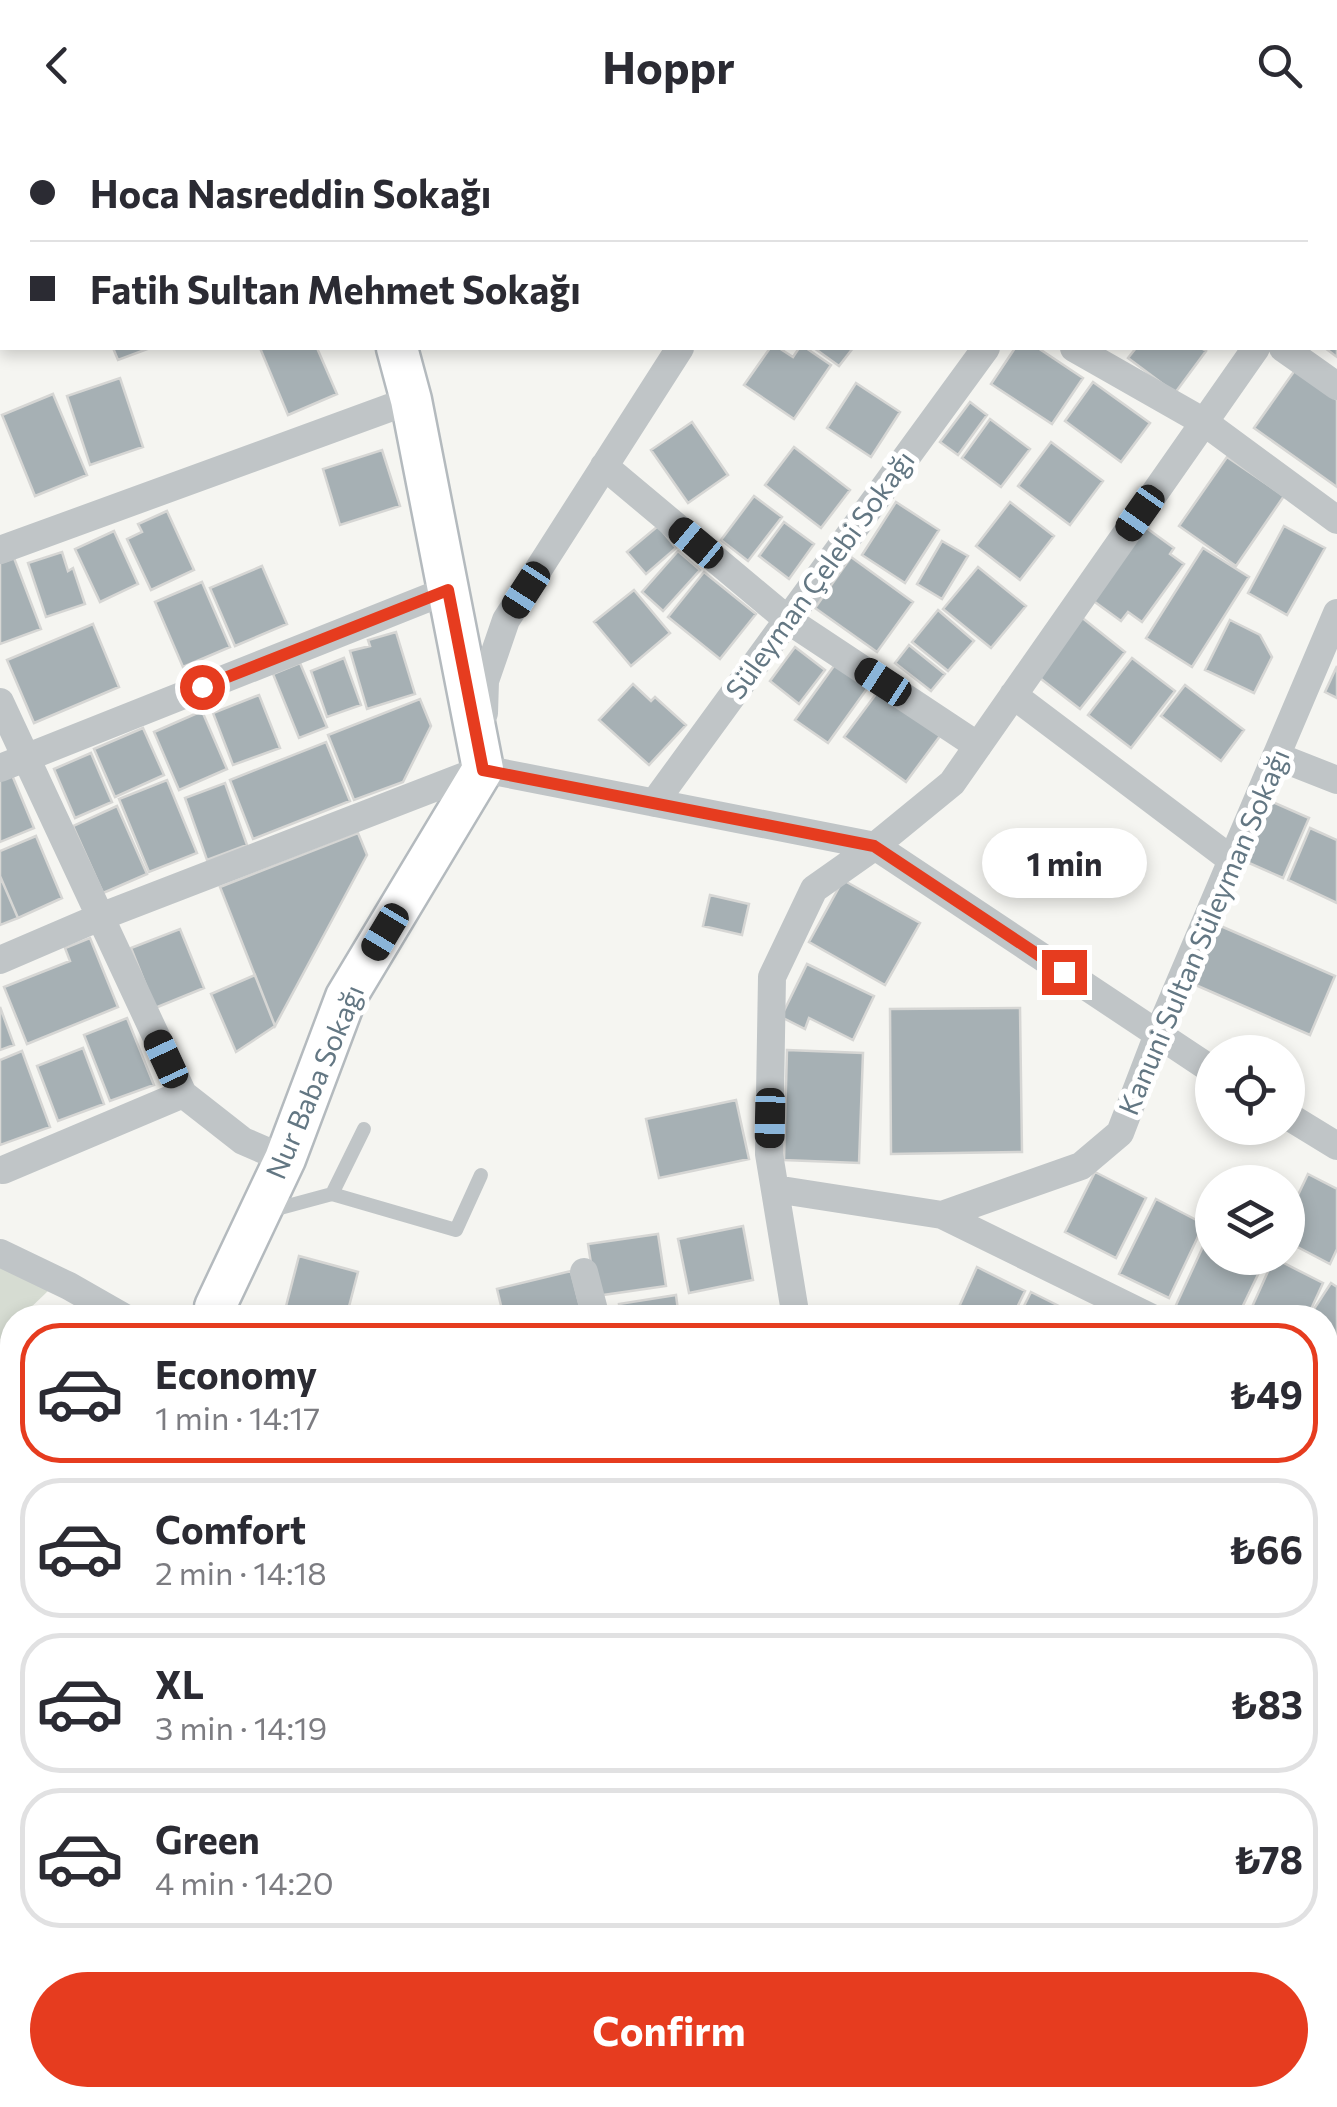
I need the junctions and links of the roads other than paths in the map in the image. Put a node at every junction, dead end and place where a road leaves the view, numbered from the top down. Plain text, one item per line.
1 (398, 350) edge
2 (679, 350) edge
3 (985, 350) edge
4 (1078, 350) edge
5 (1255, 350) edge
6 (1286, 350) edge
7 (1337, 386) edge
8 (411, 400) junction
9 (1204, 422) junction
10 (604, 466) junction
11 (1337, 520) edge
12 (0, 550) edge
13 (448, 590) junction
14 (1337, 613) edge
15 (788, 620) junction
16 (1014, 695) junction
17 (0, 702) edge
18 (978, 746) junction
19 (1276, 756) junction
20 (13, 762) edge
21 (483, 770) junction
22 (1337, 780) edge
23 (654, 803) junction
24 (874, 846) junction
25 (1232, 860) junction
26 (100, 918) junction
27 (0, 960) edge
28 (1158, 1034) junction
29 (1195, 1059) edge
30 (183, 1094) junction
31 (1305, 1126) edge
32 (364, 1128) dead end
33 (1337, 1146) edge
34 (285, 1159) junction
35 (3, 1170) dead end
36 (482, 1175) dead end
37 (775, 1189) junction
38 (332, 1194) junction
39 (259, 1214) junction
40 (942, 1215) junction
41 (0, 1253) edge
42 (584, 1272) dead end
43 (102, 1305) edge
44 (216, 1305) edge
45 (593, 1305) edge
46 (794, 1305) edge
47 (1125, 1305) edge

1 - 8 main road
2 - 10 street
3 - 15 street, Süleyman Çelebi Sokağı
4 - 9 street
5 - 9 street
6 - 7 street
8 - 12 street
8 - 13 main road
9 - 11 street
9 - 16 street
10 - 15 street
10 - 21 street
13 - 20 street
13 - 21 main road
14 - 19 street, Kanuni Sultan Süleyman Sokağı
15 - 18 street
15 - 23 street, Süleyman Çelebi Sokağı
16 - 18 street
16 - 25 street
17 - 20 street
18 - 24 street
19 - 22 street
19 - 25 street, Kanuni Sultan Süleyman Sokağı
20 - 26 street
21 - 23 street
21 - 26 street
21 - 34 main road, Nur Baba Sokağı
23 - 24 street
24 - 28 street
24 - 37 street
25 - 28 street, Kanuni Sultan Süleyman Sokağı
26 - 27 street
26 - 30 street
28 - 29 street
28 - 40 street, Kanuni Sultan Süleyman Sokağı
30 - 34 street
30 - 35 street
31 - 33 street
32 - 38 lane
34 - 39 main road, Nur Baba Sokağı
36 - 38 lane
37 - 40 street, Kanuni Sultan Süleyman Sokağı
37 - 46 street
38 - 39 lane
39 - 44 main road, Nur Baba Sokağı
40 - 47 street
41 - 43 street
42 - 45 street

